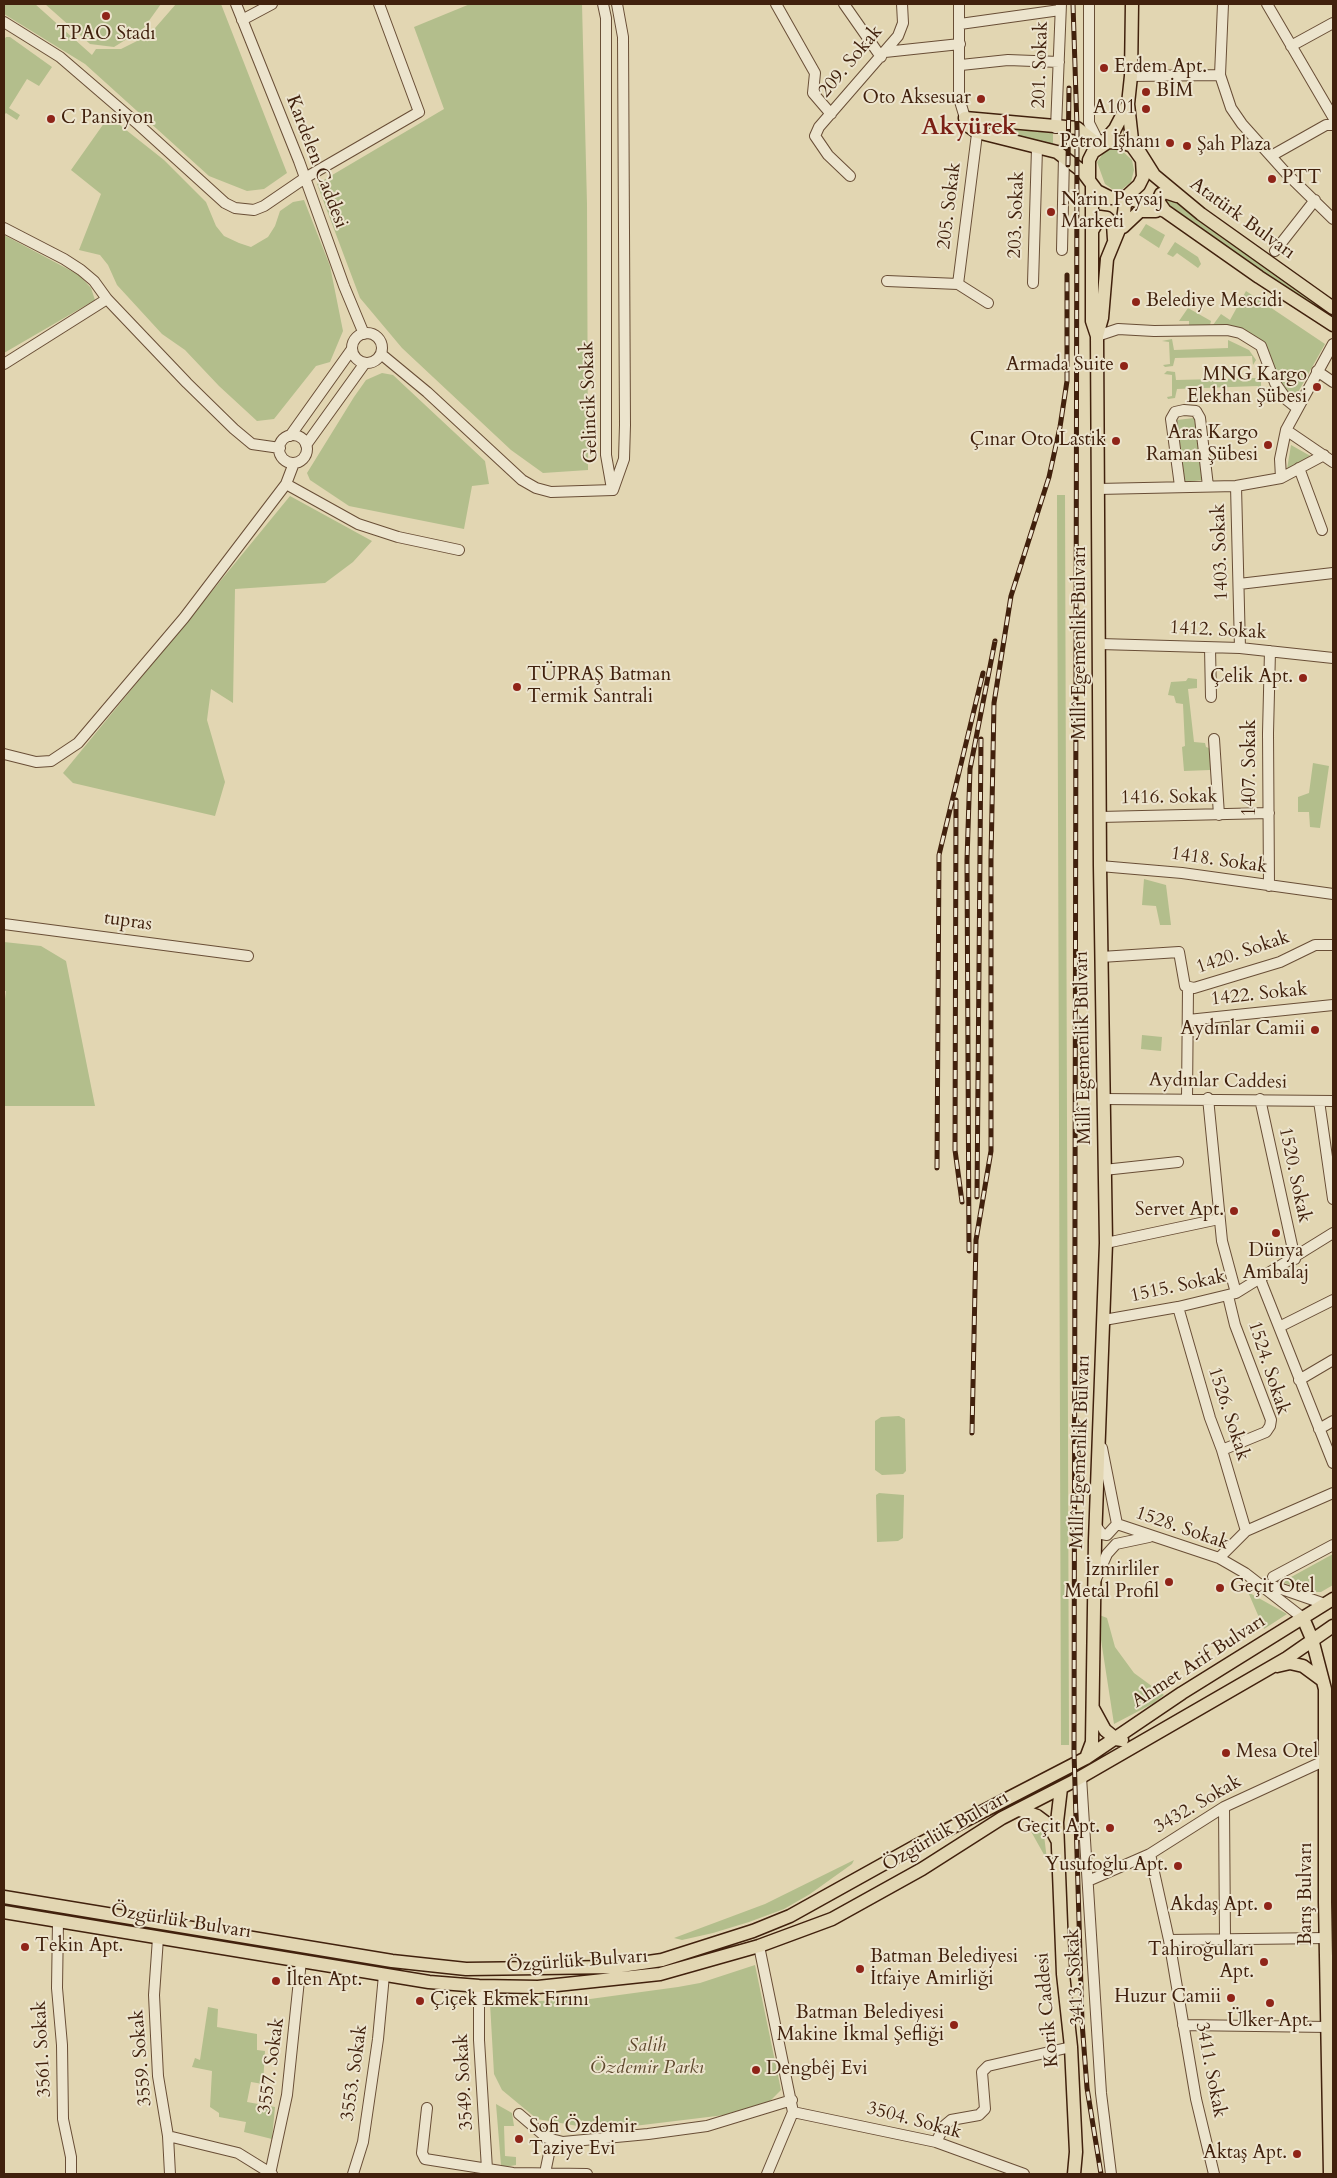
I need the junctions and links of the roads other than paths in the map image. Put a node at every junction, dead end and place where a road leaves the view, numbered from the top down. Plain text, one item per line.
1 (236, 4) edge
2 (272, 4) edge
3 (379, 4) edge
4 (603, 4) edge
5 (617, 4) edge
6 (776, 4) edge
7 (844, 4) edge
8 (902, 4) edge
9 (959, 4) edge
10 (1089, 4) edge
11 (1132, 4) edge
12 (1223, 4) edge
13 (1267, 4) edge
14 (1060, 7) edge
15 (242, 20) junction
16 (4, 22) edge
17 (1333, 23) edge
18 (960, 24) junction
19 (623, 37) junction
20 (606, 44) junction
21 (960, 44) junction
22 (1291, 46) junction
23 (883, 55) junction
24 (1059, 62) junction
25 (961, 65) junction
26 (1220, 75) junction
27 (1132, 76) junction
28 (1128, 104) junction
29 (830, 114) junction
30 (1333, 117) edge
31 (965, 118) joint
32 (1333, 125) edge
33 (978, 126) junction
34 (1056, 128) junction
35 (1100, 146) junction
36 (1037, 148) junction
37 (1138, 152) junction
38 (1064, 156) junction
39 (1271, 156) junction
40 (850, 176) dead end
41 (305, 178) junction
42 (1090, 182) junction
43 (1126, 196) junction
44 (1180, 196) junction
45 (1315, 200) junction
46 (1166, 211) junction
47 (1333, 219) edge
48 (4, 228) edge
49 (1092, 232) junction
50 (1114, 239) junction
51 (1062, 250) dead end
52 (1275, 251) dead end
53 (887, 281) dead end
54 (958, 284) junction
55 (1033, 284) dead end
56 (107, 299) junction
57 (988, 303) dead end
58 (1332, 305) edge
59 (1333, 325) edge
60 (364, 334) junction
61 (1097, 336) junction
62 (1333, 344) edge
63 (352, 349) junction
64 (381, 354) junction
65 (365, 363) junction
66 (4, 364) edge
67 (1317, 371) junction
68 (1333, 382) edge
69 (1297, 408) junction
70 (1286, 430) junction
71 (290, 436) junction
72 (306, 445) junction
73 (280, 448) junction
74 (1324, 455) junction
75 (1333, 462) edge
76 (294, 463) junction
77 (1300, 468) junction
78 (1281, 478) junction
79 (286, 484) junction
80 (1180, 486) junction
81 (1208, 486) junction
82 (1236, 486) junction
83 (1098, 489) junction
84 (612, 490) junction
85 (1322, 530) dead end
86 (459, 550) dead end
87 (1333, 573) edge
88 (1240, 584) junction
89 (1100, 644) junction
90 (1210, 648) junction
91 (1240, 648) junction
92 (1270, 651) junction
93 (1333, 658) edge
94 (1211, 698) dead end
95 (1214, 739) dead end
96 (4, 754) edge
97 (1269, 813) junction
98 (1219, 815) junction
99 (1100, 817) junction
100 (1100, 866) junction
101 (1269, 886) junction
102 (1333, 894) edge
103 (4, 924) edge
104 (1333, 945) edge
105 (248, 956) dead end
106 (1101, 957) junction
107 (1188, 988) junction
108 (1333, 1005) edge
109 (1188, 1020) junction
110 (1187, 1098) junction
111 (1208, 1098) junction
112 (1103, 1099) junction
113 (1260, 1099) junction
114 (1319, 1101) junction
115 (1333, 1101) edge
116 (1178, 1162) dead end
117 (1104, 1170) junction
118 (1333, 1199) edge
119 (1219, 1219) junction
120 (1333, 1233) edge
121 (1106, 1243) junction
122 (1295, 1259) junction
123 (1260, 1279) junction
124 (1232, 1295) junction
125 (1333, 1300) edge
126 (1178, 1308) junction
127 (1104, 1320) junction
128 (1279, 1327) junction
129 (1333, 1360) edge
130 (1299, 1380) junction
131 (1333, 1420) edge
132 (1319, 1429) junction
133 (1100, 1437) junction
134 (1222, 1450) junction
135 (1333, 1463) edge
136 (1333, 1493) edge
137 (1117, 1524) junction
138 (1096, 1526) junction
139 (1246, 1531) junction
140 (1153, 1536) junction
141 (1333, 1545) edge
142 (1220, 1558) junction
143 (1273, 1577) dead end
144 (1096, 1579) junction
145 (1258, 1584) junction
146 (1329, 1601) edge
147 (1303, 1618) junction
148 (1333, 1623) edge
149 (1333, 1626) edge
150 (1312, 1639) junction
151 (1272, 1666) junction
152 (1322, 1680) junction
153 (1093, 1707) junction
154 (1116, 1739) junction
155 (1136, 1743) junction
156 (1086, 1758) junction
157 (1108, 1760) joint
158 (1326, 1760) junction
159 (1081, 1777) junction
160 (1061, 1788) junction
161 (1224, 1807) junction
162 (1020, 1810) junction
163 (1058, 1842) junction
164 (1150, 1854) junction
165 (872, 1870) junction
166 (1088, 1881) junction
167 (881, 1892) junction
168 (4, 1897) edge
169 (4, 1912) edge
170 (58, 1921) junction
171 (158, 1938) junction
172 (1225, 1938) junction
173 (1326, 1938) junction
174 (1168, 1940) junction
175 (759, 1946) junction
176 (302, 1961) junction
177 (384, 1975) junction
178 (479, 1986) junction
179 (1183, 2025) junction
180 (1328, 2026) junction
181 (1071, 2047) junction
182 (792, 2100) junction
183 (427, 2108) dead end
184 (793, 2112) junction
185 (519, 2114) dead end
186 (168, 2136) junction
187 (552, 2139) junction
188 (936, 2142) junction
189 (486, 2171) edge
190 (545, 2173) junction
191 (71, 2174) edge
192 (170, 2174) edge
193 (271, 2174) edge
194 (353, 2174) edge
195 (585, 2174) edge
196 (767, 2174) edge
197 (1024, 2174) edge
198 (1074, 2174) edge
199 (1111, 2174) edge
200 (1214, 2174) edge
201 (1330, 2174) edge

1 - 15 street, Kardelen Caddesi
2 - 15 street
3 - 41 street
4 - 20 street, Gelincik Sokak
5 - 19 street, Gelincik Sokak
6 - 29 street, 209. Sokak
7 - 23 street
8 - 23 street, 209. Sokak
9 - 18 street
10 - 35 street
11 - 27 main road
12 - 26 street
13 - 22 street
14 - 18 street
14 - 24 street, 201. Sokak
15 - 41 street, Kardelen Caddesi
16 - 41 street
17 - 22 street
18 - 21 street
19 - 20 street
19 - 84 street, Gelincik Sokak
20 - 84 street, Gelincik Sokak
21 - 23 street
21 - 25 street
22 - 30 street
23 - 29 street, 209. Sokak
24 - 25 street
24 - 34 street, 201. Sokak
25 - 31 street
26 - 27 street
26 - 39 street
27 - 28 main road
28 - 35 main road
28 - 37 main road
29 - 40 street, 209. Sokak
31 - 33 main road
32 - 39 street
33 - 34 main road
33 - 36 main road
33 - 54 street, 205. Sokak
34 - 35 main road
35 - 37 main road
35 - 42 main road
36 - 38 main road
36 - 55 street, 203. Sokak
37 - 43 main road
37 - 44 main road, Atatürk Bulvarı
38 - 42 main road
38 - 51 street
39 - 45 street
41 - 60 street, Kardelen Caddesi
42 - 43 main road
42 - 49 main road
43 - 46 main road, Atatürk Bulvarı
43 - 50 main road
44 - 46 main road
44 - 58 main road, Atatürk Bulvarı
45 - 47 street
45 - 52 street
46 - 50 main road
46 - 59 main road, Atatürk Bulvarı
48 - 56 street
49 - 50 main road
49 - 61 main road
50 - 61 main road
53 - 54 street
54 - 57 street
56 - 66 street
56 - 73 street
60 - 63 street
60 - 64 street
61 - 69 street
61 - 83 main road, Millî Egemenlik Bulvarı
62 - 67 street
63 - 65 street
63 - 71 street
64 - 65 street
64 - 84 street
65 - 72 street
67 - 68 street
67 - 69 street
69 - 70 street
70 - 74 street
70 - 78 street
71 - 72 street
71 - 73 street
72 - 76 street
73 - 76 street
74 - 75 street
74 - 77 street
76 - 79 street
77 - 78 street
77 - 85 street
78 - 82 street
79 - 86 street
79 - 96 street
80 - 81 street
80 - 81 street
80 - 83 street
81 - 82 street
82 - 88 street, 1403. Sokak
83 - 89 main road, Millî Egemenlik Bulvarı
87 - 88 street
88 - 91 street, 1403. Sokak
89 - 90 street, 1412. Sokak
89 - 99 main road, Millî Egemenlik Bulvarı
90 - 91 street, 1412. Sokak
90 - 94 street
91 - 92 street, 1412. Sokak
92 - 93 street, 1412. Sokak
92 - 97 street, 1407. Sokak
95 - 98 street
97 - 98 street, 1416. Sokak
97 - 101 street, 1407. Sokak
98 - 99 street, 1416. Sokak
99 - 100 main road, Millî Egemenlik Bulvarı
100 - 101 street, 1418. Sokak
100 - 106 main road, Millî Egemenlik Bulvarı
101 - 102 street, 1418. Sokak
103 - 105 street, tupras
104 - 107 street, 1420. Sokak
106 - 107 street, 1420. Sokak
106 - 112 main road, Millî Egemenlik Bulvarı
107 - 109 street
108 - 109 street, 1422. Sokak
109 - 110 street
110 - 111 street, Aydınlar Caddesi
110 - 112 street, Aydınlar Caddesi
111 - 113 street, Aydınlar Caddesi
111 - 119 street, 1524. Sokak
112 - 117 main road, Millî Egemenlik Bulvarı
113 - 114 street, Aydınlar Caddesi
113 - 122 street, 1520. Sokak
114 - 115 street, Aydınlar Caddesi
114 - 118 street
116 - 117 street
117 - 121 main road, Millî Egemenlik Bulvarı
119 - 121 street
119 - 124 street, 1524. Sokak
120 - 122 street, 1515. Sokak
121 - 127 main road, Millî Egemenlik Bulvarı
122 - 123 street, 1515. Sokak
123 - 124 street, 1515. Sokak
123 - 128 street
124 - 126 street, 1515. Sokak
124 - 134 street, 1524. Sokak
125 - 128 street
126 - 127 street, 1515. Sokak
126 - 134 street, 1526. Sokak
127 - 133 main road, Millî Egemenlik Bulvarı
128 - 130 street
129 - 130 street
130 - 132 street
131 - 132 street
132 - 135 street
133 - 137 street, 1528. Sokak
133 - 138 main road, Millî Egemenlik Bulvarı
134 - 139 street, 1526. Sokak
136 - 139 street
137 - 138 street
137 - 140 street, 1528. Sokak
138 - 144 main road, Millî Egemenlik Bulvarı
139 - 142 street
140 - 142 street, 1528. Sokak
140 - 144 street
141 - 143 street
142 - 145 street, 1528. Sokak
144 - 153 main road, Millî Egemenlik Bulvarı
145 - 146 street
145 - 147 street, 1528. Sokak
146 - 147 main road, Ahmet Arif Bulvarı
146 - 148 main road
147 - 150 main road, Barış Bulvarı
147 - 154 main road, Ahmet Arif Bulvarı
149 - 150 main road, Ahmet Arif Bulvarı
150 - 151 main road, Ahmet Arif Bulvarı
150 - 152 main road, Barış Bulvarı
151 - 152 main road
151 - 155 main road, Ahmet Arif Bulvarı
152 - 158 main road, Barış Bulvarı
153 - 154 main road
153 - 156 main road, Millî Egemenlik Bulvarı
154 - 155 main road
154 - 156 main road, Ahmet Arif Bulvarı
155 - 157 main road, Ahmet Arif Bulvarı
156 - 165 main road, Özgürlük Bulvarı
157 - 159 main road, Özgürlük Bulvarı
158 - 161 street, 3432. Sokak
158 - 173 main road, Barış Bulvarı
159 - 160 main road, Özgürlük Bulvarı
159 - 166 street, 3413. Sokak
160 - 162 main road, Özgürlük Bulvarı
160 - 163 main road, Korik Caddesi
161 - 164 street, 3432. Sokak
161 - 172 street
162 - 163 main road
162 - 167 main road, Özgürlük Bulvarı
163 - 181 main road, Korik Caddesi
164 - 166 street, 3432. Sokak
164 - 174 street, 3411. Sokak
165 - 167 main road
165 - 168 main road, Özgürlük Bulvarı
166 - 199 street, 3413. Sokak
167 - 175 main road, Özgürlük Bulvarı
169 - 170 main road, Özgürlük Bulvarı
170 - 171 main road, Özgürlük Bulvarı
170 - 191 street, 3561. Sokak
171 - 176 main road, Özgürlük Bulvarı
171 - 186 street, 3559. Sokak
172 - 173 street
172 - 174 street
173 - 180 main road, Barış Bulvarı
174 - 179 street, 3411. Sokak
175 - 178 main road, Özgürlük Bulvarı
175 - 182 street
176 - 177 main road, Özgürlük Bulvarı
176 - 193 street, 3557. Sokak
177 - 178 main road, Özgürlük Bulvarı
177 - 194 street, 3553. Sokak
178 - 189 street, 3549. Sokak
179 - 180 street
179 - 200 street, 3411. Sokak
180 - 201 main road, Barış Bulvarı
181 - 188 street
181 - 198 main road, Korik Caddesi
182 - 184 street
182 - 187 street
183 - 189 street
184 - 188 street, 3504. Sokak
184 - 196 street
185 - 187 street
186 - 192 street, 3559. Sokak
186 - 193 street
187 - 190 street
188 - 197 street, 3504. Sokak
189 - 190 street
190 - 195 street

